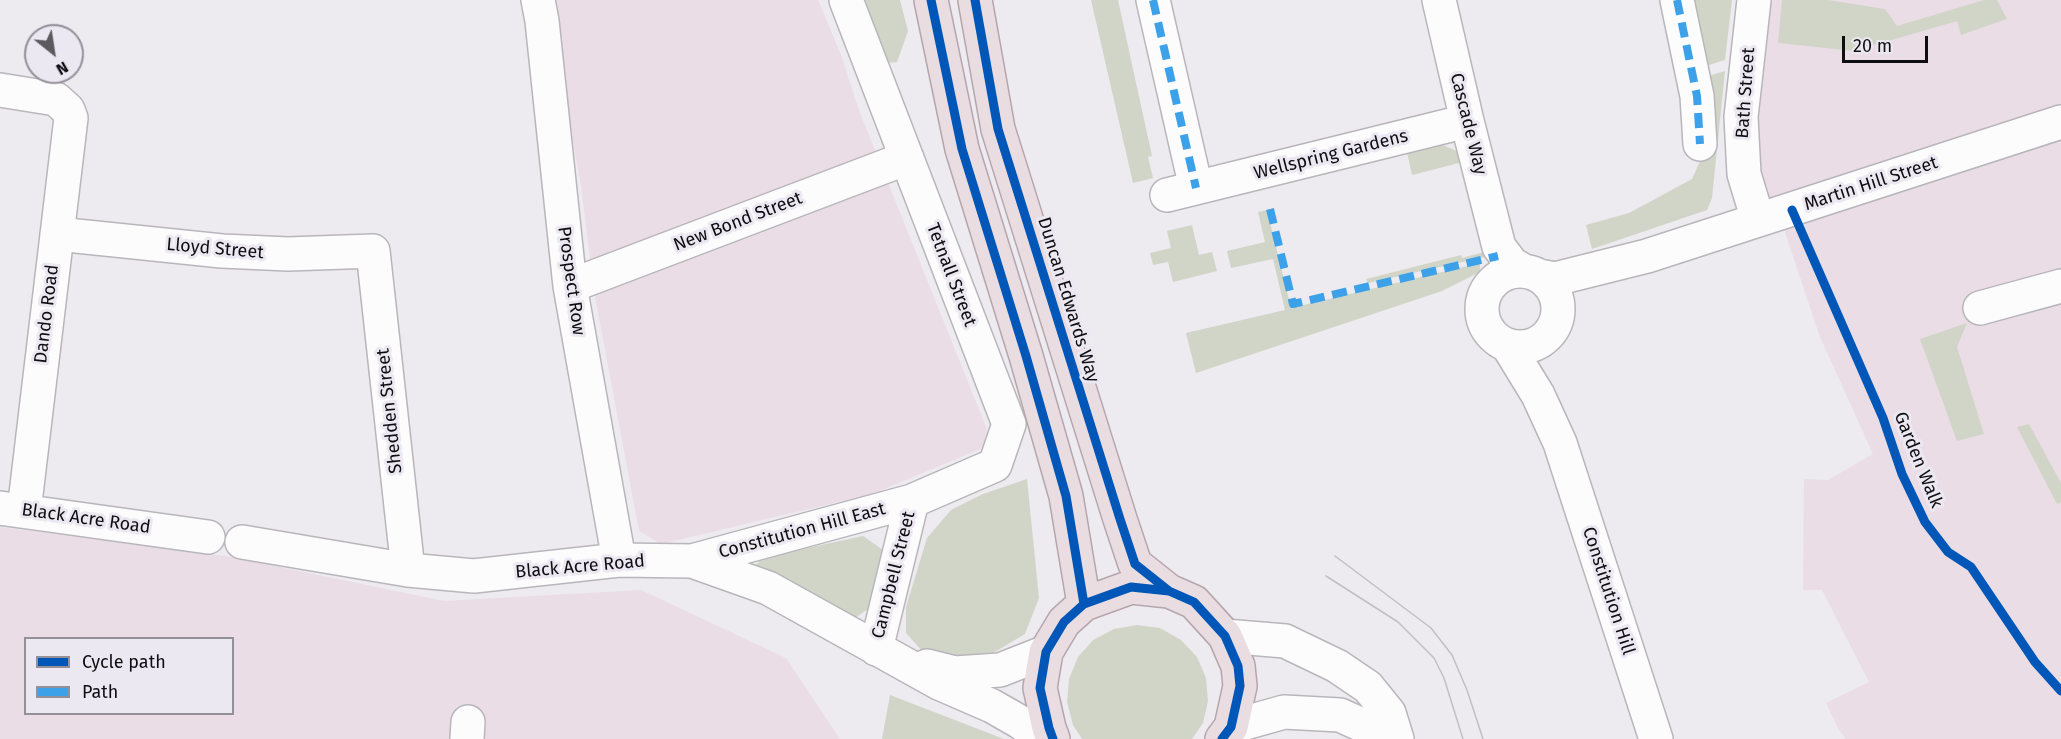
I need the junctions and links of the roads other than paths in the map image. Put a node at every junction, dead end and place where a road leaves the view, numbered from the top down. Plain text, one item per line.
1 (538, 0) edge
2 (846, 0) edge
3 (932, 0) edge
4 (975, 0) edge
5 (1153, 0) edge
6 (1439, 0) edge
7 (1677, 0) edge
8 (1754, 0) edge
9 (0, 90) edge
10 (1467, 121) junction
11 (2061, 122) edge
12 (1700, 144) dead end
13 (906, 158) junction
14 (1758, 220) junction
15 (57, 234) junction
16 (373, 251) joint
17 (1647, 256) junction
18 (1519, 276) junction
19 (570, 286) junction
20 (2061, 286) edge
21 (1980, 308) dead end
22 (1555, 323) junction
23 (1508, 346) junction
24 (1560, 443) junction
25 (912, 501) junction
26 (12, 509) edge
27 (208, 537) dead end
28 (242, 542) dead end
29 (619, 560) junction
30 (692, 561) junction
31 (408, 570) junction
32 (1169, 591) junction
33 (1084, 604) junction
34 (1225, 636) junction
35 (1046, 652) junction
36 (887, 654) junction
37 (1227, 733) edge
38 (1042, 739) edge
39 (1053, 739) edge
40 (1393, 739) edge
41 (1397, 739) edge
42 (1656, 739) edge

1 - 19 street, Prospect Row
2 - 13 street, Tetnall Street
3 - 33 highway
4 - 32 highway, Duncan Edwards Way
5 - 10 street, Wellspring Gardens
6 - 10 street, Cascade Way
7 - 12 street
8 - 14 street, Bath Street
9 - 15 street, Dando Road
10 - 18 street, Cascade Way
11 - 14 street, Martin Hill Street
13 - 19 street, New Bond Street
13 - 25 street, Tetnall Street
14 - 17 street, Martin Hill Street
15 - 16 street, Lloyd Street
15 - 26 street, Dando Road
16 - 31 street, Shedden Street
17 - 18 street, Martin Hill Street
17 - 22 street, Martin Hill Street
18 - 22 street
18 - 23 street
19 - 29 street, Prospect Row
20 - 21 street
22 - 23 street, Martin Hill Street
22 - 24 street, Constitution Hill
23 - 24 street, Constitution Hill
24 - 42 street, Constitution Hill
25 - 30 street, Constitution Hill East
25 - 36 street, Campbell Street
26 - 27 street, Black Acre Road
28 - 31 street, Black Acre Road
29 - 30 street, Black Acre Road
29 - 31 street, Black Acre Road
30 - 36 street, Black Acre Road
32 - 33 highway
32 - 34 highway
33 - 35 highway
34 - 37 highway
34 - 41 street
35 - 36 street, Black Acre Road
35 - 39 highway
36 - 38 street, Black Acre Road
37 - 40 street

